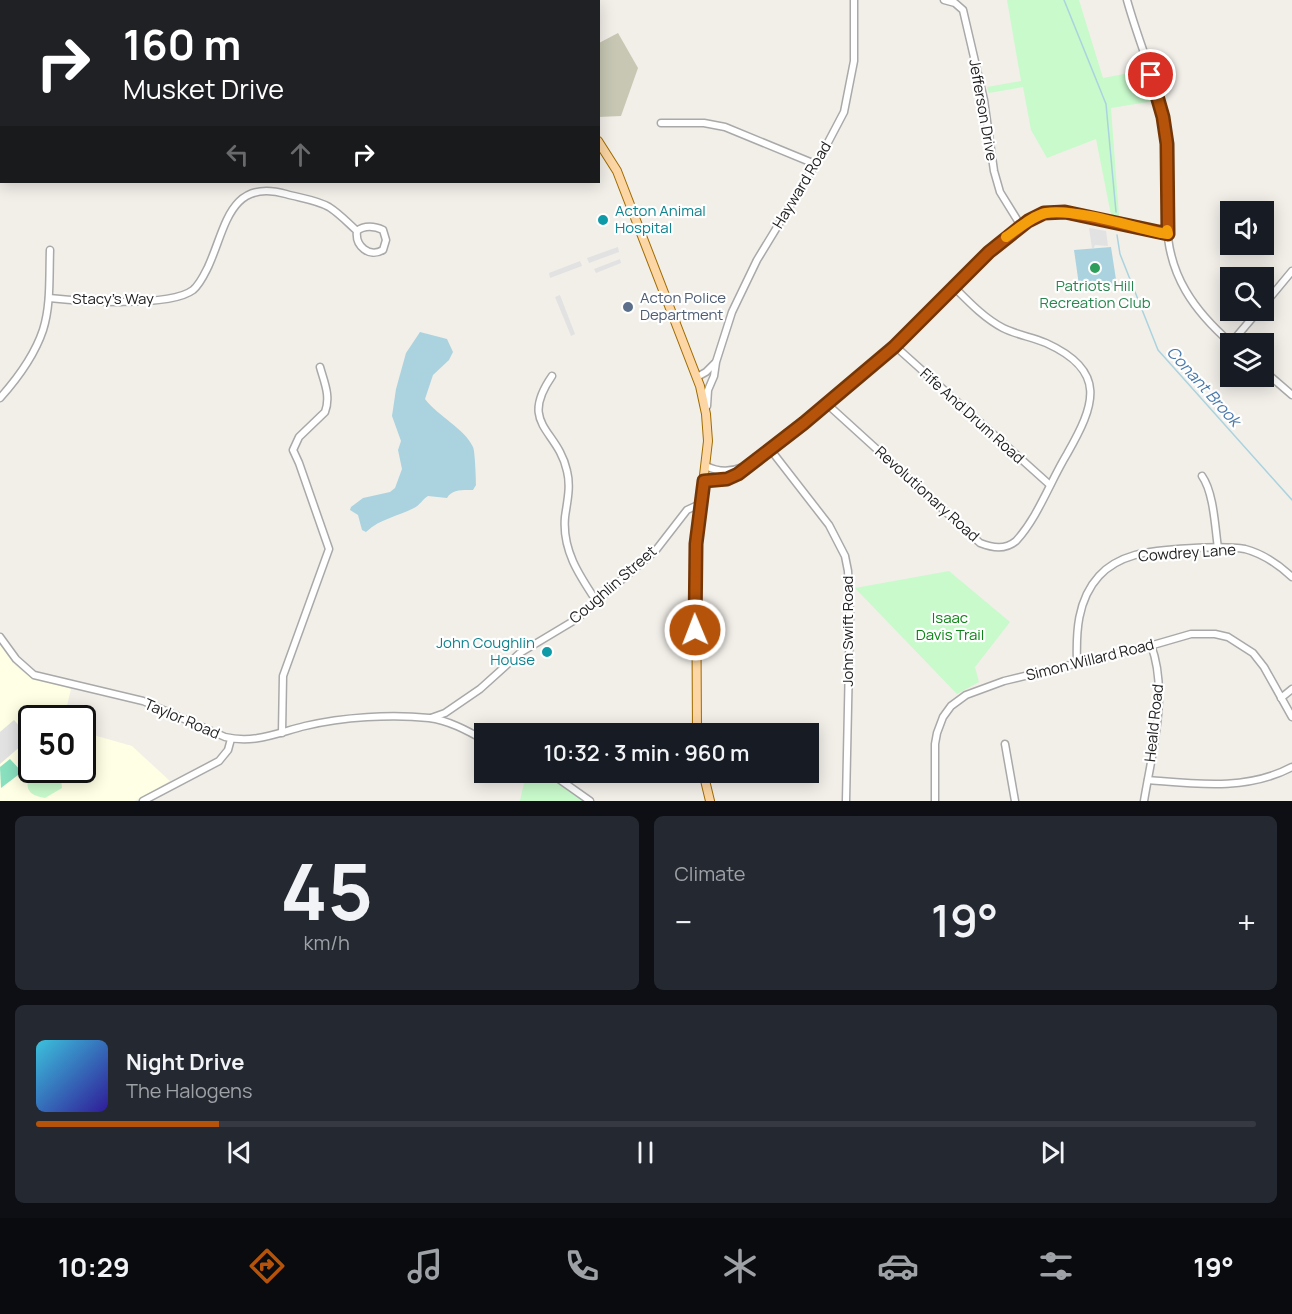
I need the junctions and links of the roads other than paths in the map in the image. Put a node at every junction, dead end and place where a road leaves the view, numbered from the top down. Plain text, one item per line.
1 (854, 0) edge
2 (944, 0) edge
3 (1127, 0) edge
4 (661, 123) dead end
5 (600, 144) edge
6 (816, 164) junction
7 (1021, 226) junction
8 (357, 231) junction
9 (1168, 234) junction
10 (50, 250) dead end
11 (1292, 271) edge
12 (954, 287) junction
13 (1274, 293) edge
14 (49, 298) junction
15 (1250, 321) edge
16 (1221, 333) edge
17 (1240, 333) edge
18 (895, 346) junction
19 (716, 362) junction
20 (320, 367) dead end
21 (552, 376) dead end
22 (1274, 379) edge
23 (699, 381) junction
24 (711, 381) junction
25 (1292, 395) edge
26 (0, 398) edge
27 (827, 404) junction
28 (706, 414) junction
29 (770, 449) junction
30 (752, 463) junction
31 (706, 466) junction
32 (1202, 476) dead end
33 (704, 481) junction
34 (1050, 485) junction
35 (700, 504) junction
36 (1218, 548) junction
37 (1292, 577) edge
38 (597, 602) junction
39 (0, 637) edge
40 (1151, 645) junction
41 (1077, 663) junction
42 (1292, 689) edge
43 (1281, 698) junction
44 (1292, 717) edge
45 (430, 718) junction
46 (697, 723) edge
47 (282, 733) junction
48 (474, 735) edge
49 (231, 739) junction
50 (1005, 744) dead end
51 (1292, 767) edge
52 (1148, 780) junction
53 (565, 783) edge
54 (706, 783) edge
55 (143, 801) edge
56 (590, 801) edge
57 (710, 801) edge
58 (846, 801) edge
59 (935, 801) edge
60 (1015, 801) edge
61 (1144, 801) edge

1 - 6 street, Hayward Road
2 - 7 street, Jefferson Drive
3 - 9 street
4 - 6 street
5 - 23 main road
6 - 19 street, Hayward Road
7 - 9 street
7 - 12 street
8 - 8 street, Stacy's Way
8 - 14 street, Stacy's Way
9 - 16 street
10 - 14 street
11 - 13 street
12 - 18 street
12 - 34 street, Revolutionary Road
14 - 26 street
15 - 17 street
18 - 27 street
18 - 34 street, Fife And Drum Road
19 - 23 street
19 - 24 street, Hayward Road
20 - 47 street
21 - 38 street
22 - 25 street
23 - 24 street
23 - 28 main road
24 - 28 street, Hayward Road
27 - 29 street
27 - 34 street, Revolutionary Road
28 - 31 main road
29 - 30 street
29 - 58 street, John Swift Road
30 - 31 street
30 - 33 street
31 - 33 main road
32 - 36 street
33 - 35 main road
35 - 38 street, Coughlin Street
35 - 46 main road
36 - 37 street, Cowdrey Lane
36 - 41 street, Cowdrey Lane
38 - 45 street, Coughlin Street
39 - 49 street, Taylor Road
40 - 41 street, Simon Willard Road
40 - 43 street, Simon Willard Road
40 - 52 street, Heald Road
41 - 59 street, Simon Willard Road
42 - 43 street
43 - 44 street, Simon Willard Road
45 - 47 street, Taylor Road
45 - 48 street, Taylor Road
47 - 49 street, Taylor Road
49 - 55 street
50 - 60 street
51 - 52 street
52 - 61 street, Heald Road
53 - 56 street
54 - 57 main road

